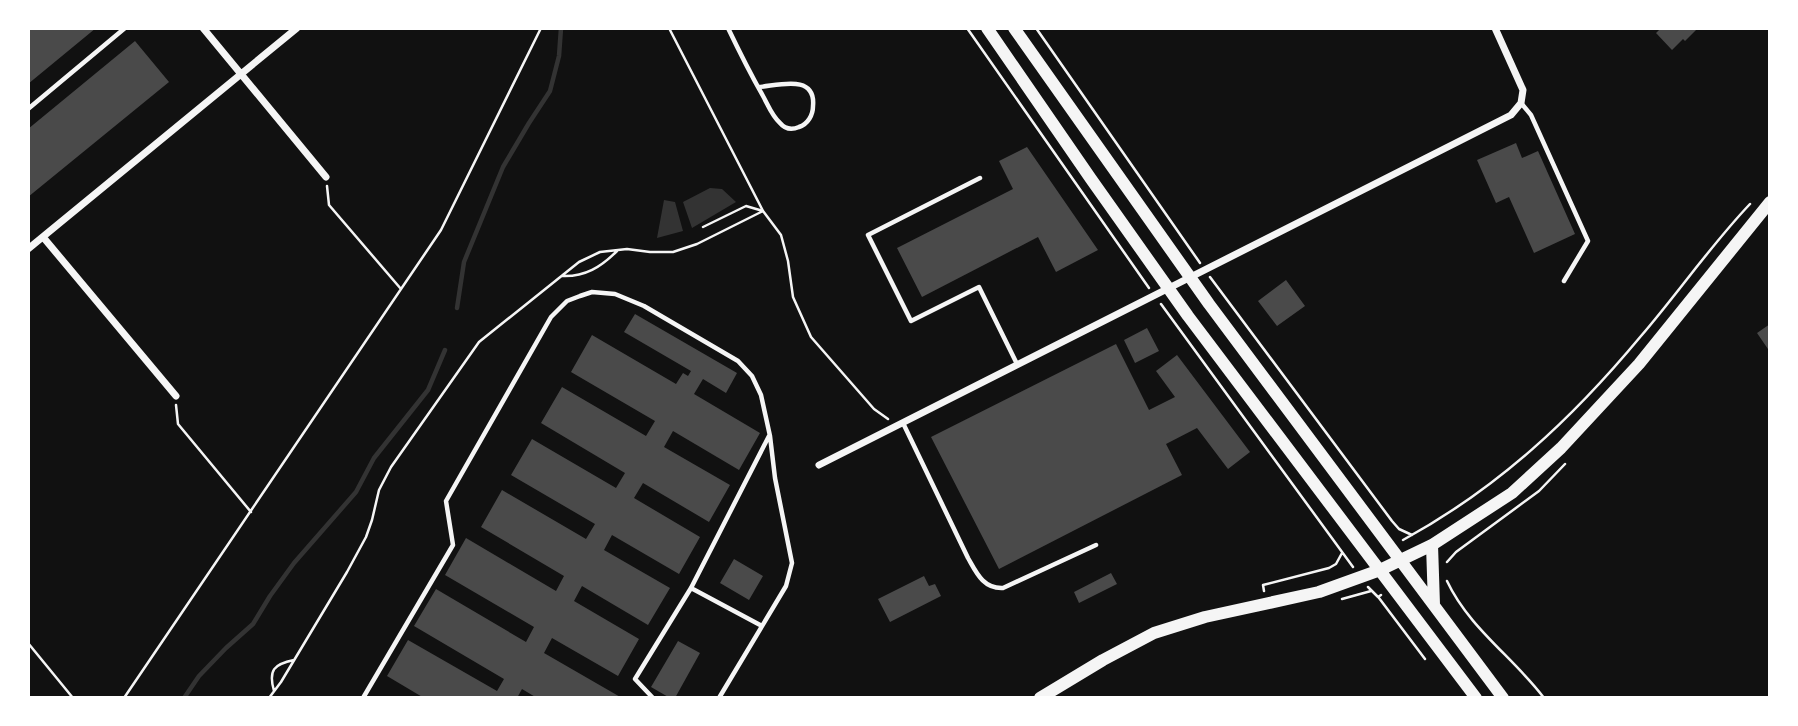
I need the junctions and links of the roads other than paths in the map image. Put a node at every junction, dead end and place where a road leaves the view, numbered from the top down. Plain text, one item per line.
1 (125, 28) edge
2 (203, 28) edge
3 (297, 28) edge
4 (728, 28) edge
5 (988, 28) edge
6 (1014, 28) edge
7 (1495, 28) edge
8 (240, 74) junction
9 (758, 87) junction
10 (1521, 103) junction
11 (28, 109) edge
12 (326, 177) road end
13 (980, 178) dead end
14 (1770, 202) edge
15 (43, 237) junction
16 (28, 249) edge
17 (1190, 277) junction
18 (1564, 281) dead end
19 (1168, 288) junction
20 (1017, 364) junction
21 (176, 396) road end
22 (899, 424) junction
23 (770, 436) junction
24 (819, 464) dead end
25 (1096, 545) dead end
26 (1432, 545) junction
27 (1400, 560) junction
28 (1380, 570) junction
29 (691, 588) junction
30 (1434, 606) junction
31 (762, 626) junction
32 (363, 698) edge
33 (653, 698) edge
34 (719, 698) edge
35 (1040, 698) edge
36 (1476, 698) edge
37 (1503, 698) edge

1 - 11 lane
2 - 8 street
3 - 8 street
4 - 9 lane
5 - 19 main road
6 - 17 main road
7 - 10 street
8 - 12 street
8 - 15 street
9 - 9 lane
10 - 17 street
10 - 18 lane
13 - 20 lane
14 - 26 main road
15 - 16 street
15 - 21 street
17 - 19 street
17 - 27 main road
19 - 20 street
19 - 28 main road
20 - 22 street
22 - 24 street
22 - 25 lane
23 - 29 lane
23 - 31 lane
23 - 32 lane
26 - 27 main road
26 - 30 main road
27 - 28 main road
27 - 30 main road
28 - 35 main road
28 - 36 main road
29 - 31 lane
29 - 33 lane
30 - 37 main road
31 - 34 lane

